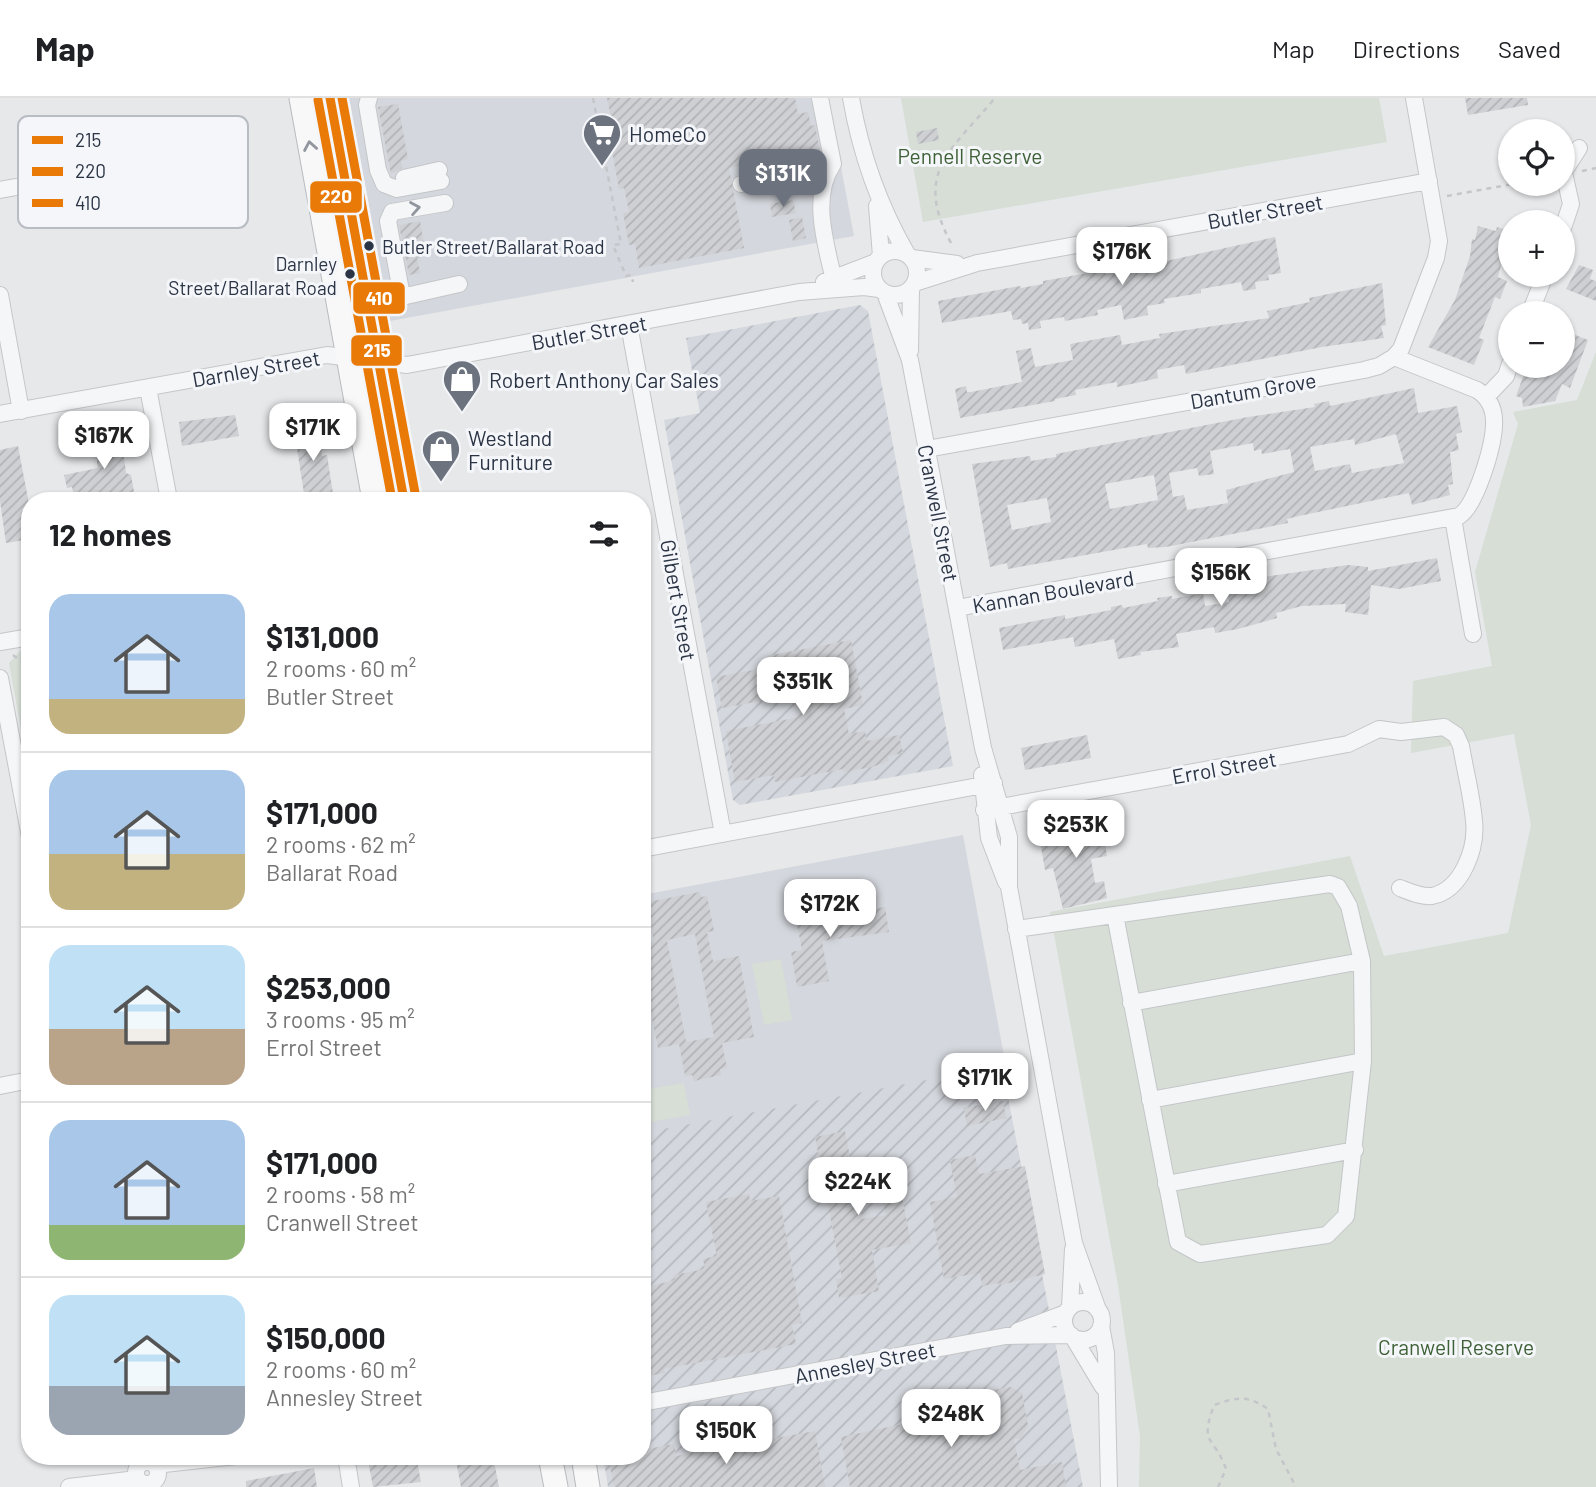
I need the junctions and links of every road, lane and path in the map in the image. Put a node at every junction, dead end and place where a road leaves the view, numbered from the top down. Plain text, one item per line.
1 (301, 98) edge
2 (330, 98) edge
3 (369, 98) edge
4 (593, 98) edge
5 (820, 98) edge
6 (851, 98) edge
7 (995, 98) edge
8 (1414, 98) edge
9 (1579, 148) dead end
10 (1575, 154) edge
11 (833, 164) junction
12 (440, 176) dead end
13 (1429, 181) junction
14 (741, 184) dead end
15 (18, 187) edge
16 (1498, 187) edge
17 (0, 190) edge
18 (875, 193) junction
19 (1432, 199) junction
20 (445, 203) dead end
21 (951, 243) dead end
22 (910, 256) junction
23 (878, 259) junction
24 (977, 263) junction
25 (633, 282) dead end
26 (835, 283) junction
27 (459, 284) dead end
28 (913, 286) junction
29 (882, 291) junction
30 (0, 295) edge
31 (629, 325) junction
32 (1394, 357) junction
33 (347, 358) junction
34 (911, 360) junction
35 (379, 363) junction
36 (1504, 378) edge
37 (148, 388) junction
38 (1487, 396) junction
39 (21, 411) junction
40 (0, 414) edge
41 (927, 449) junction
42 (168, 492) edge
43 (372, 492) edge
44 (403, 492) edge
45 (1453, 518) junction
46 (957, 608) junction
47 (1473, 634) dead end
48 (21, 638) edge
49 (0, 642) edge
50 (14, 657) dead end
51 (21, 662) edge
52 (0, 678) edge
53 (988, 784) junction
54 (21, 789) edge
55 (1002, 807) junction
56 (984, 810) junction
57 (723, 834) junction
58 (651, 847) edge
59 (1009, 887) junction
60 (1400, 888) dead end
61 (1115, 915) junction
62 (1016, 929) junction
63 (1362, 961) junction
64 (1131, 1003) junction
65 (1363, 1061) junction
66 (21, 1082) edge
67 (0, 1086) edge
68 (1150, 1100) junction
69 (1355, 1150) junction
70 (1166, 1184) junction
71 (1074, 1243) junction
72 (1068, 1310) junction
73 (1100, 1318) junction
74 (1006, 1336) junction
75 (1072, 1336) junction
76 (1104, 1389) junction
77 (651, 1401) edge
78 (188, 1465) edge
79 (347, 1465) edge
80 (552, 1465) edge
81 (584, 1465) edge
82 (147, 1473) edge
83 (76, 1486) edge
84 (351, 1487) edge
85 (556, 1487) edge
86 (588, 1487) edge
87 (1109, 1487) edge
88 (1218, 1487) edge
89 (1296, 1487) edge

33 -> 1 highway
2 - 35 highway
3 - 12 street
4 - 25 path
5 - 11 street
6 - 18 street
7 - 21 path
8 - 13 street
9 - 10 street
11 - 14 street
11 - 26 street
13 - 19 street
13 - 24 street, Butler Street
15 - 17 street
16 - 19 path
18 - 22 street
18 - 23 street
19 - 32 street
27 -> 20 street
22 - 23 street
22 - 24 street, Butler Street
22 - 28 street
23 - 26 street, Butler Street
23 - 29 street
24 - 28 street, Butler Street
26 - 29 street, Butler Street
26 - 31 street, Butler Street
28 - 29 street
28 - 34 street, Cranwell Street
29 - 34 street, Cranwell Street
30 - 39 street
31 - 35 street, Butler Street
31 - 57 street, Gilbert Street
32 - 38 street
32 - 41 street, Dantum Grove
33 - 35 street, Butler Street
33 - 37 street, Darnley Street
33 - 43 highway
34 - 41 street, Cranwell Street
35 - 44 highway
36 - 38 street
37 - 39 street, Darnley Street
37 - 42 street
38 - 45 street
39 - 40 street, Darnley Street
41 - 46 street, Cranwell Street
45 - 46 street, Kannan Boulevard
45 - 47 street
46 - 53 street, Cranwell Street
48 - 49 street
50 - 51 path
52 - 54 street
53 - 55 street, Cranwell Street
53 - 56 street, Cranwell Street
53 - 57 street
55 - 56 street, Errol Street
55 - 59 street, Cranwell Street
55 - 60 street, Errol Street
56 - 59 street, Cranwell Street
57 - 58 street
59 - 62 street, Cranwell Street
61 - 62 street
61 - 63 street
61 - 64 street
62 - 71 street, Cranwell Street
63 - 64 street
63 - 65 street
64 - 68 street
65 - 68 street
65 - 69 street
66 - 67 street
68 - 70 street
69 - 70 street
69 - 70 street
71 - 72 street, Cranwell Street
71 - 73 street, Cranwell Street
72 - 73 street
72 - 74 street, Annesley Street
72 - 75 street
73 - 75 street
73 - 76 street, Cranwell Street
74 - 75 street, Annesley Street
74 - 77 street, Annesley Street
75 - 76 street, Cranwell Street
76 - 87 street, Cranwell Street
78 - 82 street
79 - 84 street
80 - 85 highway
81 - 86 highway
82 - 83 street
88 - 89 path

